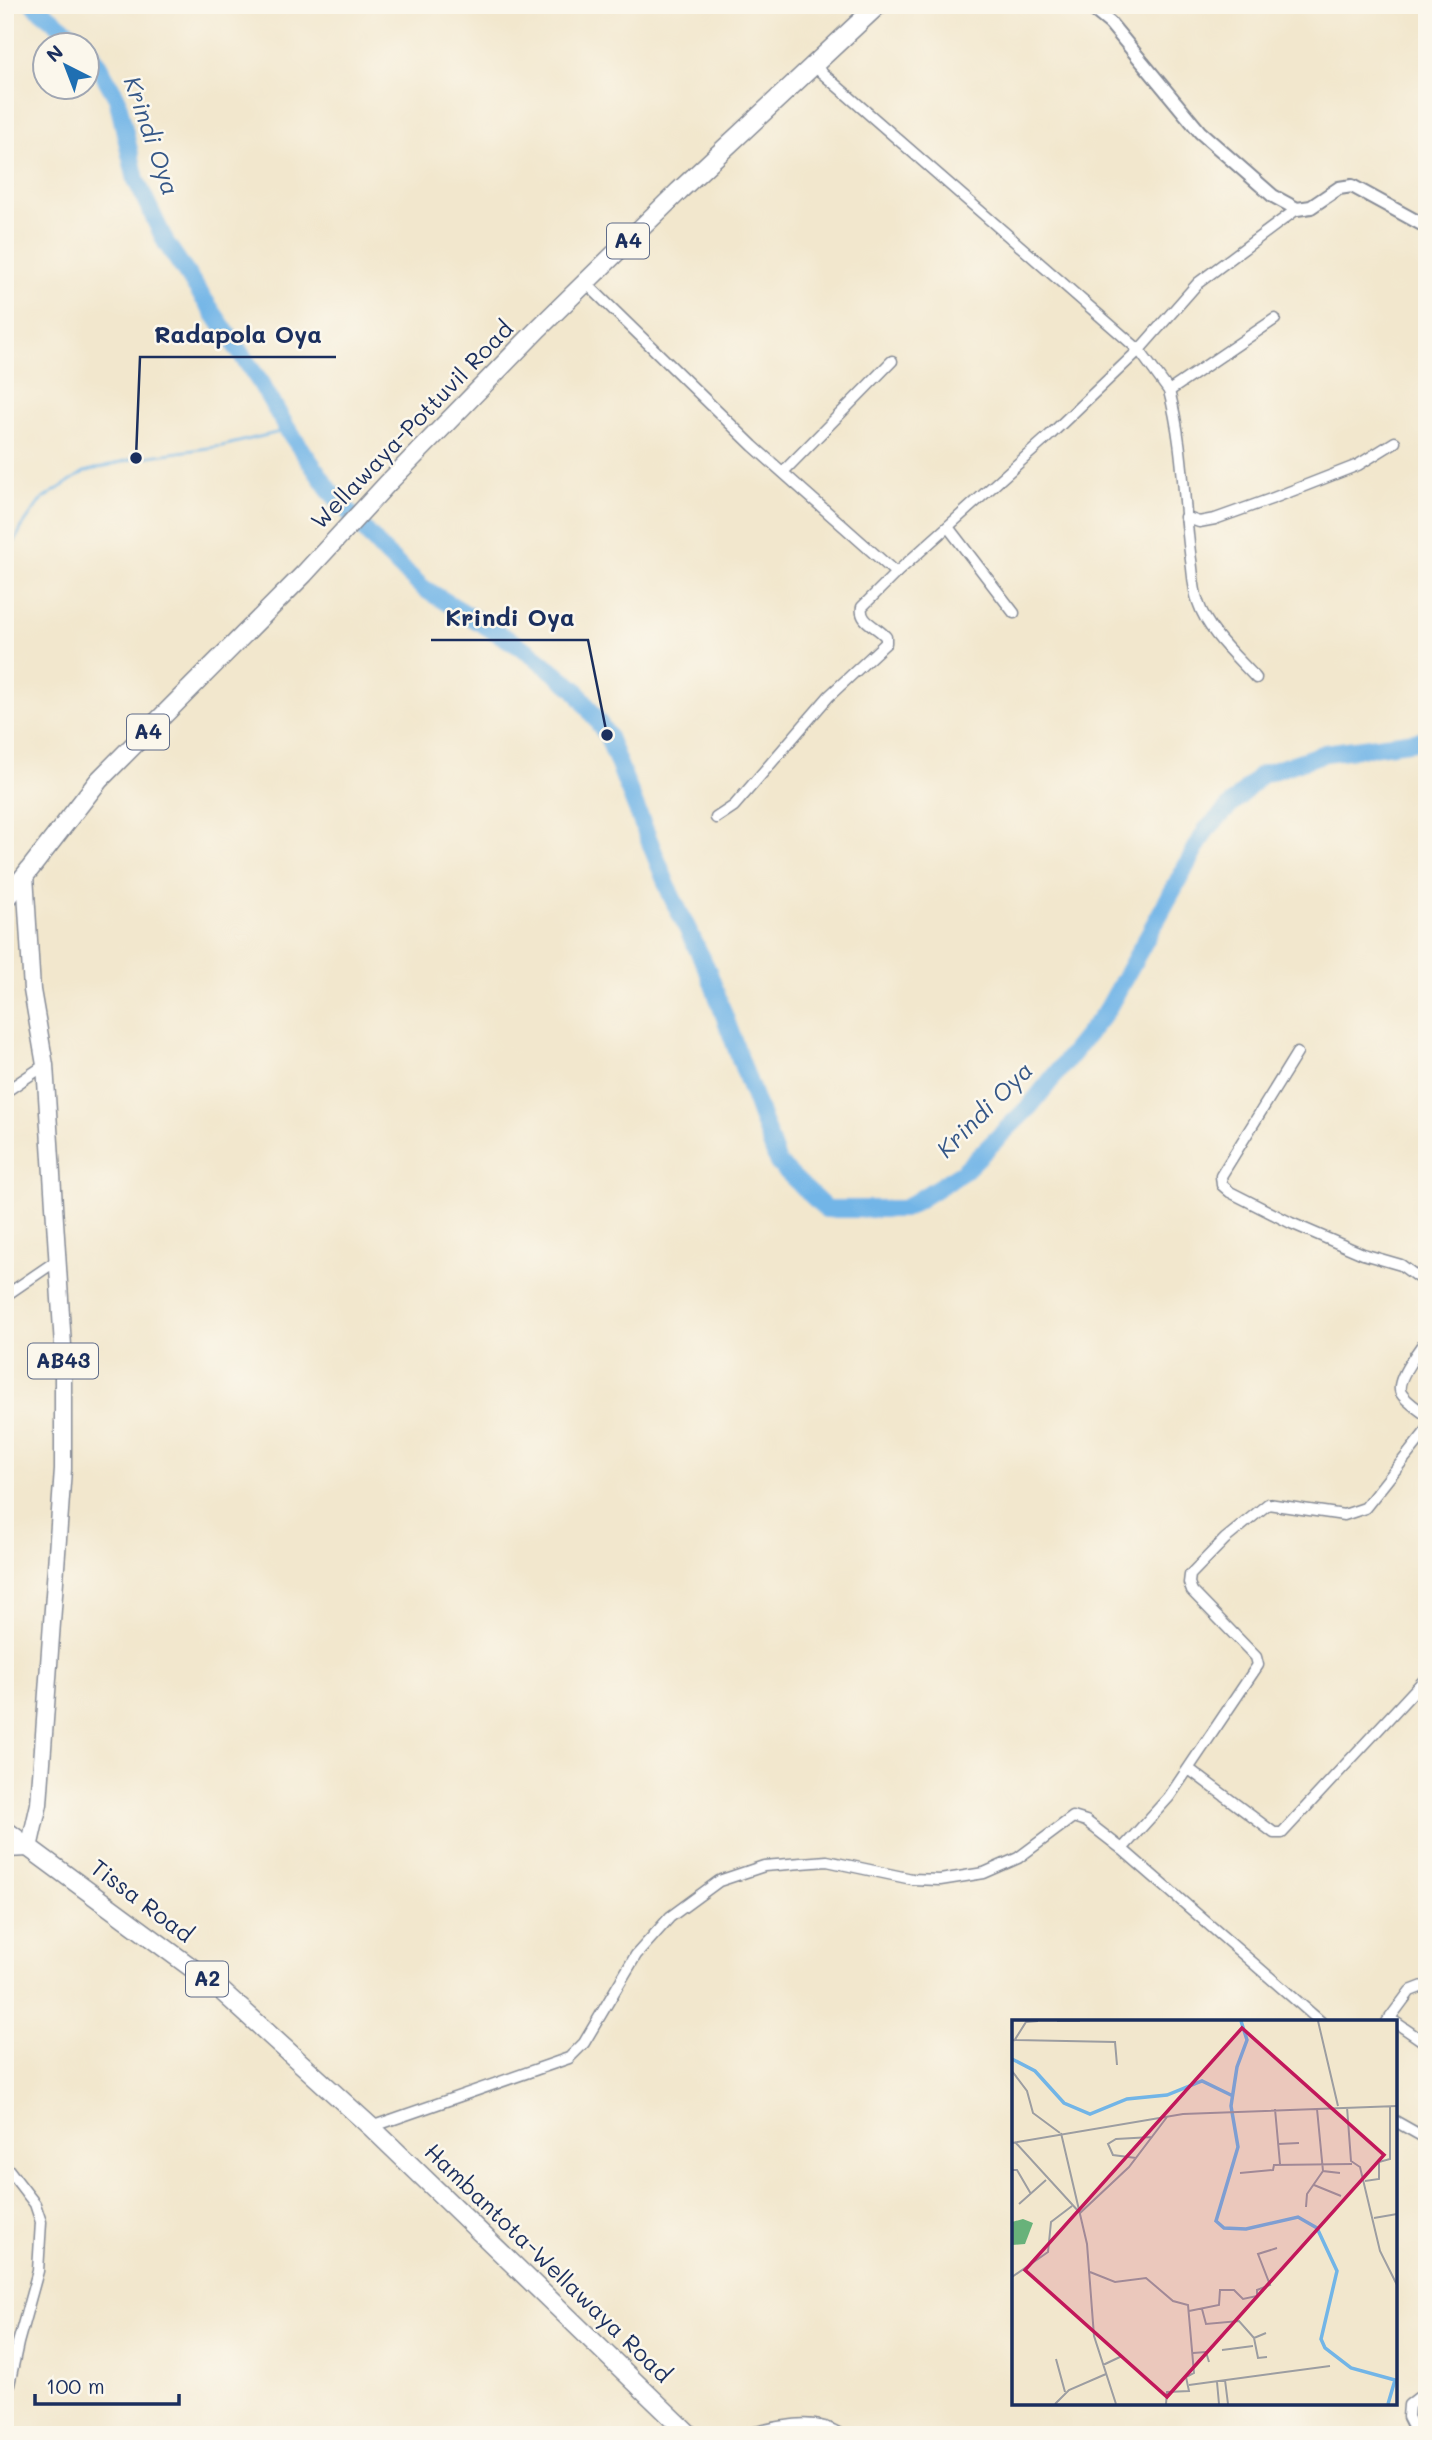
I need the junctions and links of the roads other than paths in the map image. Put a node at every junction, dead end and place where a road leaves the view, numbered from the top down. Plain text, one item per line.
1 (878, 5) edge
2 (1088, 5) edge
3 (814, 66) junction
4 (1297, 209) junction
5 (1427, 227) edge
6 (586, 283) junction
7 (1275, 319) dead end
8 (1139, 350) junction
9 (892, 361) dead end
10 (1169, 391) junction
11 (1395, 442) dead end
12 (783, 472) junction
13 (1185, 517) junction
14 (948, 527) junction
15 (896, 573) junction
16 (1014, 613) dead end
17 (1256, 678) dead end
18 (716, 818) dead end
19 (25, 875) junction
20 (5, 901) edge
21 (1297, 1053) dead end
22 (46, 1065) junction
23 (5, 1092) edge
24 (56, 1261) junction
25 (1427, 1284) edge
26 (5, 1296) edge
27 (1427, 1338) edge
28 (1427, 1416) edge
29 (1427, 1430) edge
30 (1427, 1677) edge
31 (1189, 1769) junction
32 (5, 1830) edge
33 (29, 1847) junction
34 (5, 1849) edge
35 (1122, 1849) junction
36 (1427, 1989) edge
37 (1319, 2020) edge
38 (1393, 2020) edge
39 (1397, 2024) edge
40 (1427, 2044) edge
41 (1397, 2122) edge
42 (371, 2127) junction
43 (1427, 2139) edge
44 (5, 2165) edge
45 (1427, 2390) edge
46 (5, 2403) edge
47 (690, 2435) edge
48 (743, 2435) edge
49 (841, 2435) edge
50 (1417, 2435) edge

1 - 3 highway, Wellawaya-Pottuvil Road / A4
2 - 4 street
3 - 6 highway, Wellawaya-Pottuvil Road / A4
3 - 8 street
4 - 5 street
4 - 8 street
6 - 12 street
6 - 19 highway, Wellawaya-Pottuvil Road / A4
7 - 10 street
8 - 10 street
8 - 14 street
9 - 12 street
10 - 13 street
11 - 13 street
12 - 15 street
13 - 17 street
14 - 15 street
14 - 16 street
15 - 18 street
19 - 20 highway, Wellawaya-Pottuvil Road / A4
19 - 22 main road, AB43
21 - 25 street
22 - 23 street
22 - 24 main road, AB43
24 - 26 street
24 - 33 main road, AB43
27 - 28 street
29 - 31 street
30 - 31 street
31 - 35 street
32 - 33 highway, Tissa Road / A2
33 - 34 main road
33 - 42 highway, Tissa Road / A2
35 - 37 street
35 - 42 street
36 - 38 street
39 - 40 street
41 - 43 street
42 - 47 highway, Hambantota-Wellawaya Road / A2
44 - 46 street
45 - 50 street
48 - 49 street

